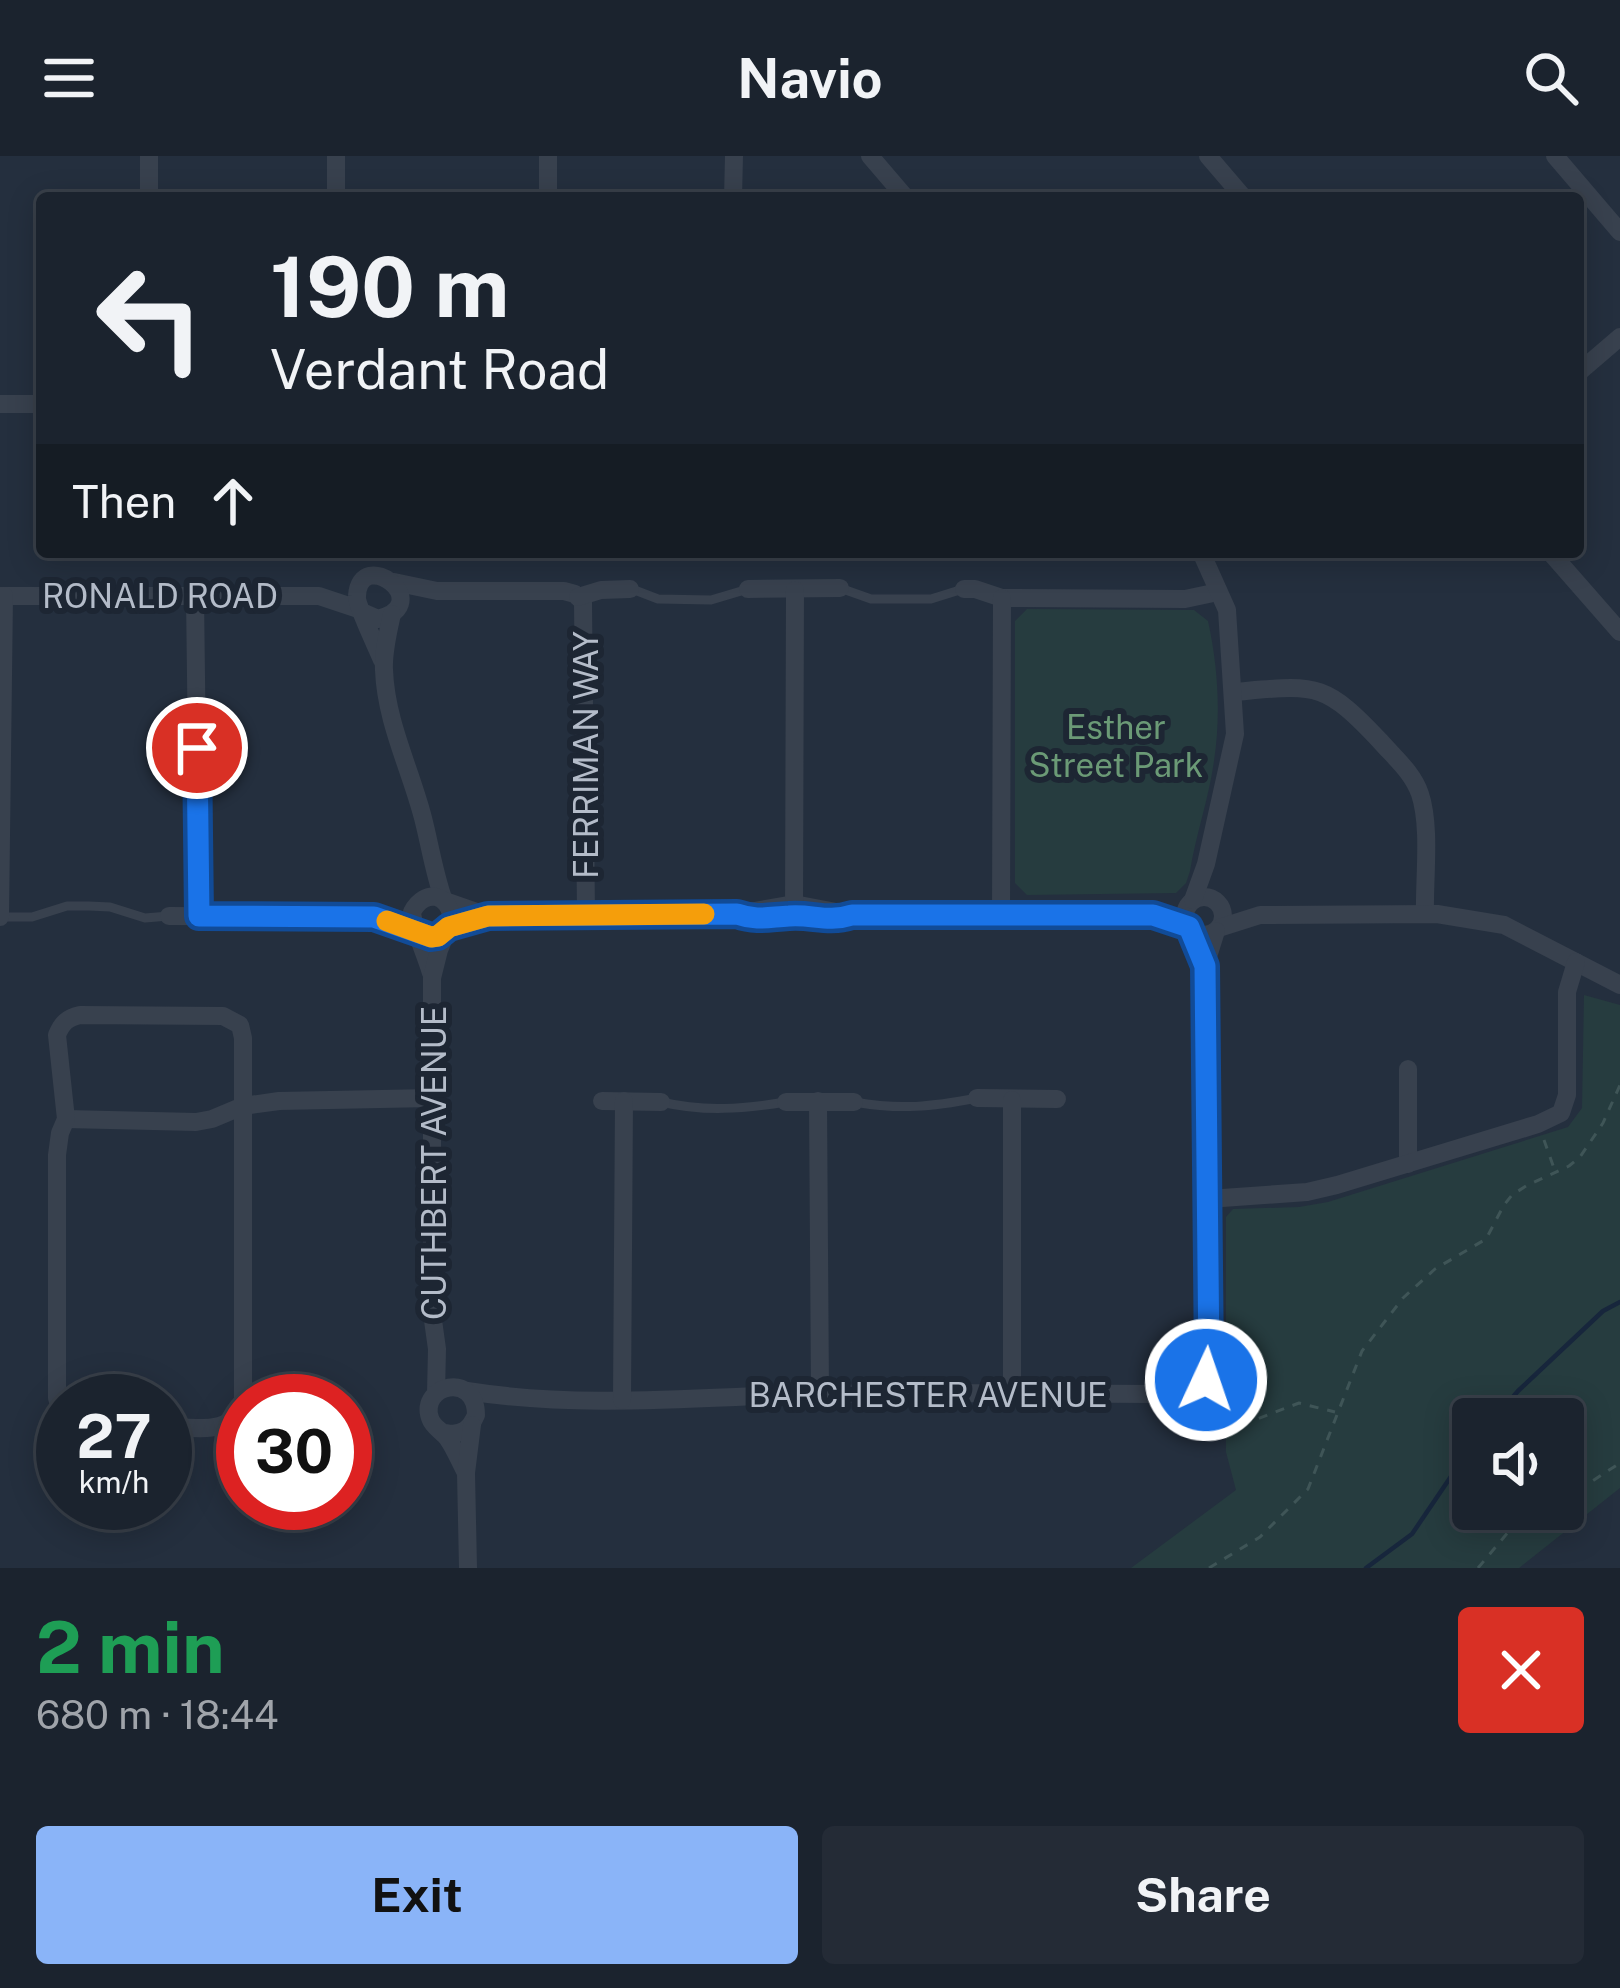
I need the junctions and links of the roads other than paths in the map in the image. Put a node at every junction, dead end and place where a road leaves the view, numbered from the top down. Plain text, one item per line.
1 (149, 156) edge
2 (336, 156) edge
3 (548, 156) edge
4 (734, 156) edge
5 (870, 156) edge
6 (1208, 156) edge
7 (1555, 156) edge
8 (149, 192) edge
9 (336, 192) edge
10 (548, 192) edge
11 (733, 192) edge
12 (901, 192) edge
13 (1239, 192) edge
14 (1620, 232) edge
15 (1620, 337) edge
16 (1584, 369) edge
17 (0, 404) edge
18 (36, 404) edge
19 (1204, 558) edge
20 (1555, 558) edge
21 (365, 579) junction
22 (394, 582) junction
23 (841, 588) joint
24 (630, 589) joint
25 (748, 589) joint
26 (964, 589) joint
27 (795, 590) junction
28 (437, 591) junction
29 (1218, 592) junction
30 (2, 596) edge
31 (195, 596) junction
32 (320, 596) junction
33 (578, 597) junction
34 (1002, 598) junction
35 (362, 611) junction
36 (394, 611) junction
37 (1620, 632) edge
38 (383, 665) junction
39 (1234, 692) junction
40 (429, 851) junction
41 (1206, 864) junction
42 (421, 900) junction
43 (445, 901) junction
44 (1216, 901) junction
45 (1192, 902) junction
46 (794, 909) junction
47 (1425, 914) junction
48 (586, 915) junction
49 (1001, 915) junction
50 (1153, 915) junction
51 (1260, 915) junction
52 (169, 916) joint
53 (199, 916) junction
54 (488, 916) junction
55 (0, 917) edge
56 (374, 917) junction
57 (448, 928) junction
58 (1190, 928) junction
59 (1218, 930) junction
60 (418, 931) junction
61 (1576, 962) junction
62 (1205, 966) junction
63 (432, 977) junction
64 (1620, 985) edge
65 (1408, 1070) dead end
66 (433, 1098) junction
67 (977, 1098) joint
68 (1057, 1099) dead end
69 (1012, 1100) junction
70 (602, 1101) dead end
71 (624, 1101) junction
72 (818, 1101) junction
73 (661, 1102) joint
74 (786, 1102) joint
75 (854, 1102) joint
76 (243, 1106) junction
77 (66, 1119) junction
78 (1408, 1163) junction
79 (1208, 1199) junction
80 (57, 1374) edge
81 (453, 1390) junction
82 (820, 1394) junction
83 (1012, 1394) junction
84 (517, 1399) junction
85 (622, 1400) junction
86 (474, 1420) junction
87 (192, 1427) edge
88 (446, 1433) junction
89 (466, 1473) junction
90 (469, 1568) edge

1 - 8 street
2 - 9 street
3 - 10 street
4 - 11 street
5 - 12 street
6 - 13 street
7 - 14 street
15 - 16 street
17 - 18 street
19 - 29 street
20 - 37 street
21 - 22 street
21 - 32 street, RONALD ROAD
21 - 35 street
22 - 28 street, FERRIMAN WAY
22 - 36 street
23 - 26 lane
23 - 27 street
24 - 25 lane, FERRIMAN WAY
24 - 33 street, FERRIMAN WAY
25 - 27 street
26 - 34 street
27 - 46 street
28 - 33 street, FERRIMAN WAY
28 - 36 street, FERRIMAN WAY
29 - 34 street
29 - 39 street
30 - 31 street, RONALD ROAD
30 - 55 street
31 - 32 street, RONALD ROAD
31 - 53 street
32 - 35 street, RONALD ROAD
33 - 48 street, FERRIMAN WAY
34 - 49 street
35 - 36 street
35 - 38 street
36 - 38 street
38 - 40 street
39 - 41 street
39 - 47 street
40 - 42 street
40 - 43 street
41 - 44 street
41 - 45 street
42 - 43 street
42 - 56 street
42 - 60 street
43 - 54 street
43 - 57 street
44 - 45 street
44 - 51 street
44 - 59 street
45 - 50 street
45 - 58 street
46 - 48 street
46 - 49 street
47 - 51 street
47 - 61 street
48 - 54 street
49 - 50 street
50 - 58 street
51 - 59 street
52 - 53 street
52 - 55 lane
53 - 56 street
54 - 57 street
56 - 60 street
57 - 60 street
57 - 63 street, CUTHBERT AVENUE
58 - 59 street
58 - 62 street
59 - 62 street
60 - 63 street, CUTHBERT AVENUE
61 - 64 street
61 - 78 street
62 - 79 street
63 - 66 street, CUTHBERT AVENUE
65 - 78 street
66 - 76 street
66 - 81 street, CUTHBERT AVENUE
67 - 69 street
67 - 75 lane
68 - 69 street
69 - 83 street
70 - 71 street
71 - 73 street
71 - 85 street
72 - 74 street
72 - 75 street
72 - 82 street
73 - 74 lane
76 - 77 street
76 - 77 street
76 - 87 street
77 - 80 street
78 - 79 street
79 - 83 street, BARCHESTER AVENUE
81 - 84 street, BARCHESTER AVENUE
81 - 86 street
81 - 88 street
82 - 83 street, BARCHESTER AVENUE
82 - 85 street, BARCHESTER AVENUE
84 - 85 street, BARCHESTER AVENUE
84 - 86 street, BARCHESTER AVENUE
86 - 88 street
86 - 89 street
88 - 89 street
89 - 90 street

